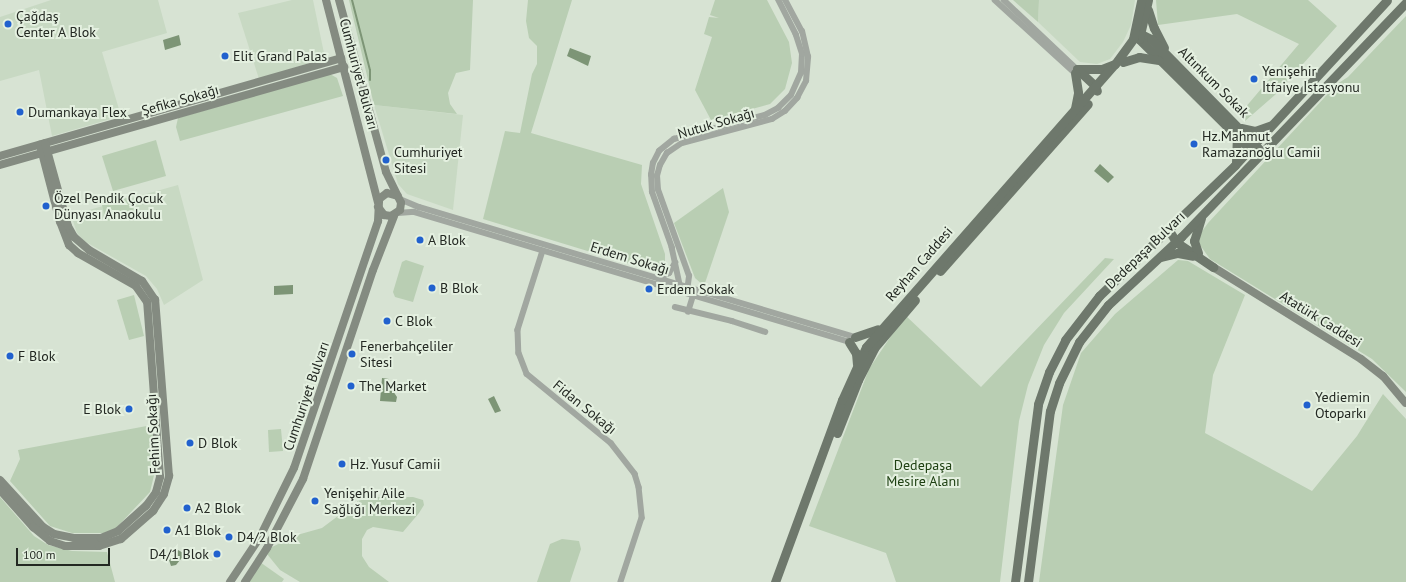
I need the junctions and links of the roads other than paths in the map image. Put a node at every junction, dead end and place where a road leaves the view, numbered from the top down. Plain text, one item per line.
1 (326, 0) edge
2 (339, 0) edge
3 (778, 0) edge
4 (785, 0) edge
5 (996, 0) edge
6 (1004, 0) edge
7 (1141, 0) edge
8 (1387, 0) edge
9 (1406, 3) edge
10 (1148, 4) edge
11 (1138, 36) junction
12 (354, 57) junction
13 (1173, 60) junction
14 (1160, 61) junction
15 (342, 62) junction
16 (1119, 63) junction
17 (1076, 71) junction
18 (1095, 90) junction
19 (1075, 109) junction
20 (1277, 121) junction
21 (1239, 127) junction
22 (1237, 136) junction
23 (1252, 146) junction
24 (43, 148) junction
25 (0, 156) edge
26 (1260, 156) junction
27 (0, 165) edge
28 (1235, 165) junction
29 (399, 198) junction
30 (378, 204) junction
31 (396, 214) junction
32 (1202, 214) junction
33 (1168, 229) junction
34 (1178, 240) junction
35 (543, 251) junction
36 (1196, 254) junction
37 (1160, 257) junction
38 (676, 262) junction
39 (1213, 267) joint
40 (364, 268) junction
41 (372, 270) junction
42 (658, 278) junction
43 (679, 285) junction
44 (690, 288) junction
45 (684, 294) junction
46 (693, 296) junction
47 (675, 307) dead end
48 (688, 312) junction
49 (885, 323) junction
50 (764, 332) dead end
51 (852, 339) junction
52 (870, 346) junction
53 (334, 356) junction
54 (344, 357) junction
55 (856, 367) junction
56 (159, 381) junction
57 (1406, 403) edge
58 (0, 480) edge
59 (0, 490) edge
60 (257, 541) junction
61 (267, 548) junction
62 (230, 582) edge
63 (245, 582) edge
64 (622, 582) edge
65 (775, 582) edge
66 (781, 582) edge
67 (1015, 582) edge
68 (1028, 582) edge

1 - 15 street, Cumhuriyet Bulvarı
2 - 12 street, Cumhuriyet Bulvarı
3 - 38 street, Nutuk Sokağı
4 - 44 street, Nutuk Sokağı
5 - 17 street
6 - 17 street
7 - 11 main road
8 - 20 main road, Dedepaşa Bulvarı
9 - 26 main road, Dedepaşa Bulvarı
10 - 11 main road
10 - 13 main road
11 - 13 main road, Altınkum Sokak
11 - 14 main road, Altınkum Sokak
11 - 16 main road
12 - 15 street, Şefika Sokağı
12 - 29 street, Cumhuriyet Bulvarı
13 - 21 main road, Altınkum Sokak
14 - 16 main road
14 - 22 main road, Altınkum Sokak
15 - 24 street, Şefika Sokağı
15 - 30 street, Cumhuriyet Bulvarı
16 - 17 main road
16 - 18 main road
17 - 18 main road
17 - 19 main road
18 - 19 main road, Reyhan Caddesi
18 - 52 main road
19 - 49 main road, Reyhan Caddesi
20 - 21 main road
20 - 23 main road, Dedepaşa Bulvarı
21 - 23 main road, Altınkum Sokak
22 - 23 main road, Altınkum Sokak
22 - 28 main road
23 - 26 main road, Altınkum Sokak
23 - 28 main road, Dedepaşa Bulvarı
24 - 25 street, Şefika Sokağı
24 - 27 street, Şefika Sokağı
24 - 56 street, Fehim Sokağı
26 - 32 main road, Dedepaşa Bulvarı
28 - 33 main road, Dedepaşa Bulvarı
29 - 30 street
29 - 31 street
29 - 42 street, Erdem Sokağı
30 - 31 street
30 - 40 street, Cumhuriyet Bulvarı
31 - 35 street, Erdem Sokağı
31 - 41 street, Cumhuriyet Bulvarı
32 - 34 main road, Dedepaşa Bulvarı
32 - 36 main road
33 - 34 main road
33 - 67 main road, Dedepaşa Bulvarı
34 - 36 main road
34 - 37 main road, Dedepaşa Bulvarı
35 - 45 street, Erdem Sokağı
35 - 64 street, Fidan Sokağı
36 - 37 main road
36 - 39 main road
37 - 68 main road, Dedepaşa Bulvarı
38 - 42 street
38 - 43 street, Nutuk Sokağı
39 - 57 street, Atatürk Caddesi
40 - 41 street
40 - 53 street, Cumhuriyet Bulvarı
41 - 54 street, Cumhuriyet Bulvarı
42 - 43 street, Erdem Sokağı
43 - 44 street, Erdem Sokağı
43 - 45 street, Nutuk Sokağı
44 - 45 street
44 - 51 street, Erdem Sokağı
45 - 46 street, Erdem Sokağı
46 - 48 street
46 - 51 street, Erdem Sokağı
47 - 48 street
48 - 50 street
49 - 51 main road
49 - 52 main road, Reyhan Caddesi
51 - 52 main road
51 - 55 main road
52 - 55 main road, Reyhan Caddesi
52 - 66 main road, Reyhan Caddesi
53 - 54 street
53 - 60 street, Cumhuriyet Bulvarı
54 - 61 street, Cumhuriyet Bulvarı
55 - 65 main road, Reyhan Caddesi
56 - 58 street, Fehim Sokağı
56 - 59 street, Fehim Sokağı
60 - 61 street
60 - 62 street, Cumhuriyet Bulvarı
61 - 63 street, Cumhuriyet Bulvarı

